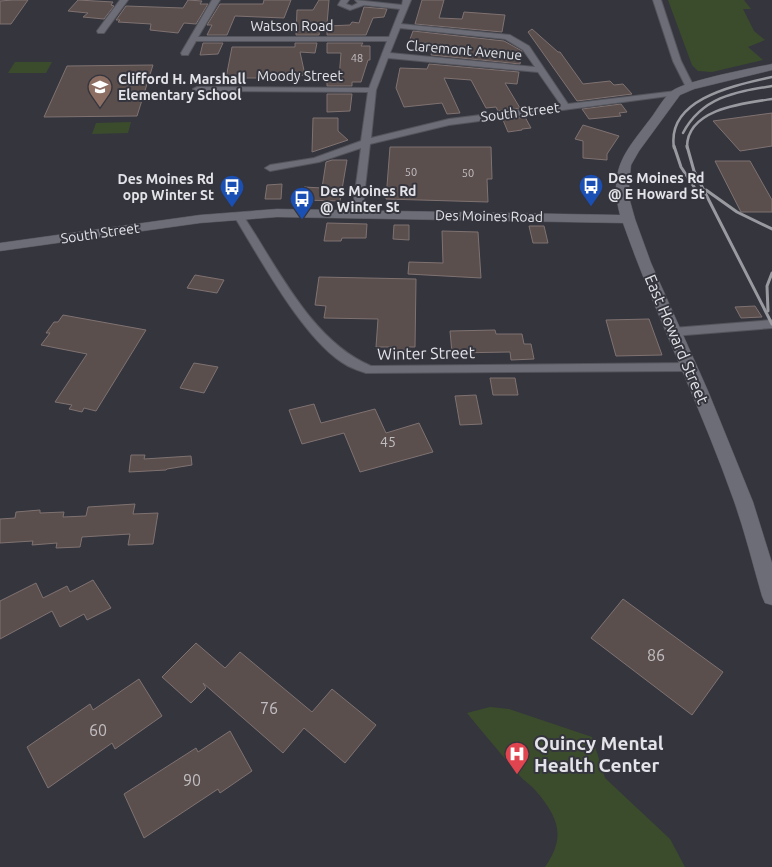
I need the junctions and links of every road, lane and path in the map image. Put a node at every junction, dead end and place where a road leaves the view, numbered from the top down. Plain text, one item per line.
1 (124, 0) edge
2 (216, 0) edge
3 (345, 0) edge
4 (657, 0) edge
5 (360, 2) edge
6 (406, 4) edge
7 (397, 26) junction
8 (101, 31) dead end
9 (193, 39) junction
10 (392, 39) junction
11 (184, 53) dead end
12 (385, 55) junction
13 (772, 67) edge
14 (540, 70) junction
15 (690, 87) junction
16 (197, 89) dead end
17 (372, 90) junction
18 (676, 93) junction
19 (566, 107) junction
20 (366, 142) junction
21 (270, 168) dead end
22 (357, 214) junction
23 (239, 216) junction
24 (200, 219) joint
25 (628, 219) junction
26 (0, 247) edge
27 (770, 324) edge
28 (673, 332) junction
29 (689, 367) junction
30 (772, 596) edge

1 - 8 street
2 - 9 street
3 - 5 street
4 - 15 street
5 - 6 street
6 - 7 street
7 - 10 street
7 - 14 street
9 - 10 street, Watson Road
9 - 11 street
10 - 12 street
12 - 14 street, Claremont Avenue
12 - 17 street
13 - 15 main road, South Street
14 - 19 street
15 - 18 main road, South Street
16 - 17 street, Moody Street
17 - 20 street
18 - 19 street, South Street
18 - 25 main road, East Howard Street
19 - 20 street, South Street
20 - 21 street, South Street
20 - 22 street
22 - 23 main road, Des Moines Road
22 - 25 main road, Des Moines Road
23 - 24 main road, Des Moines Road
23 - 29 street, Winter Street
24 - 26 main road, South Street
25 - 28 main road, East Howard Street
27 - 28 street
28 - 29 main road, East Howard Street
29 - 30 main road, East Howard Street

